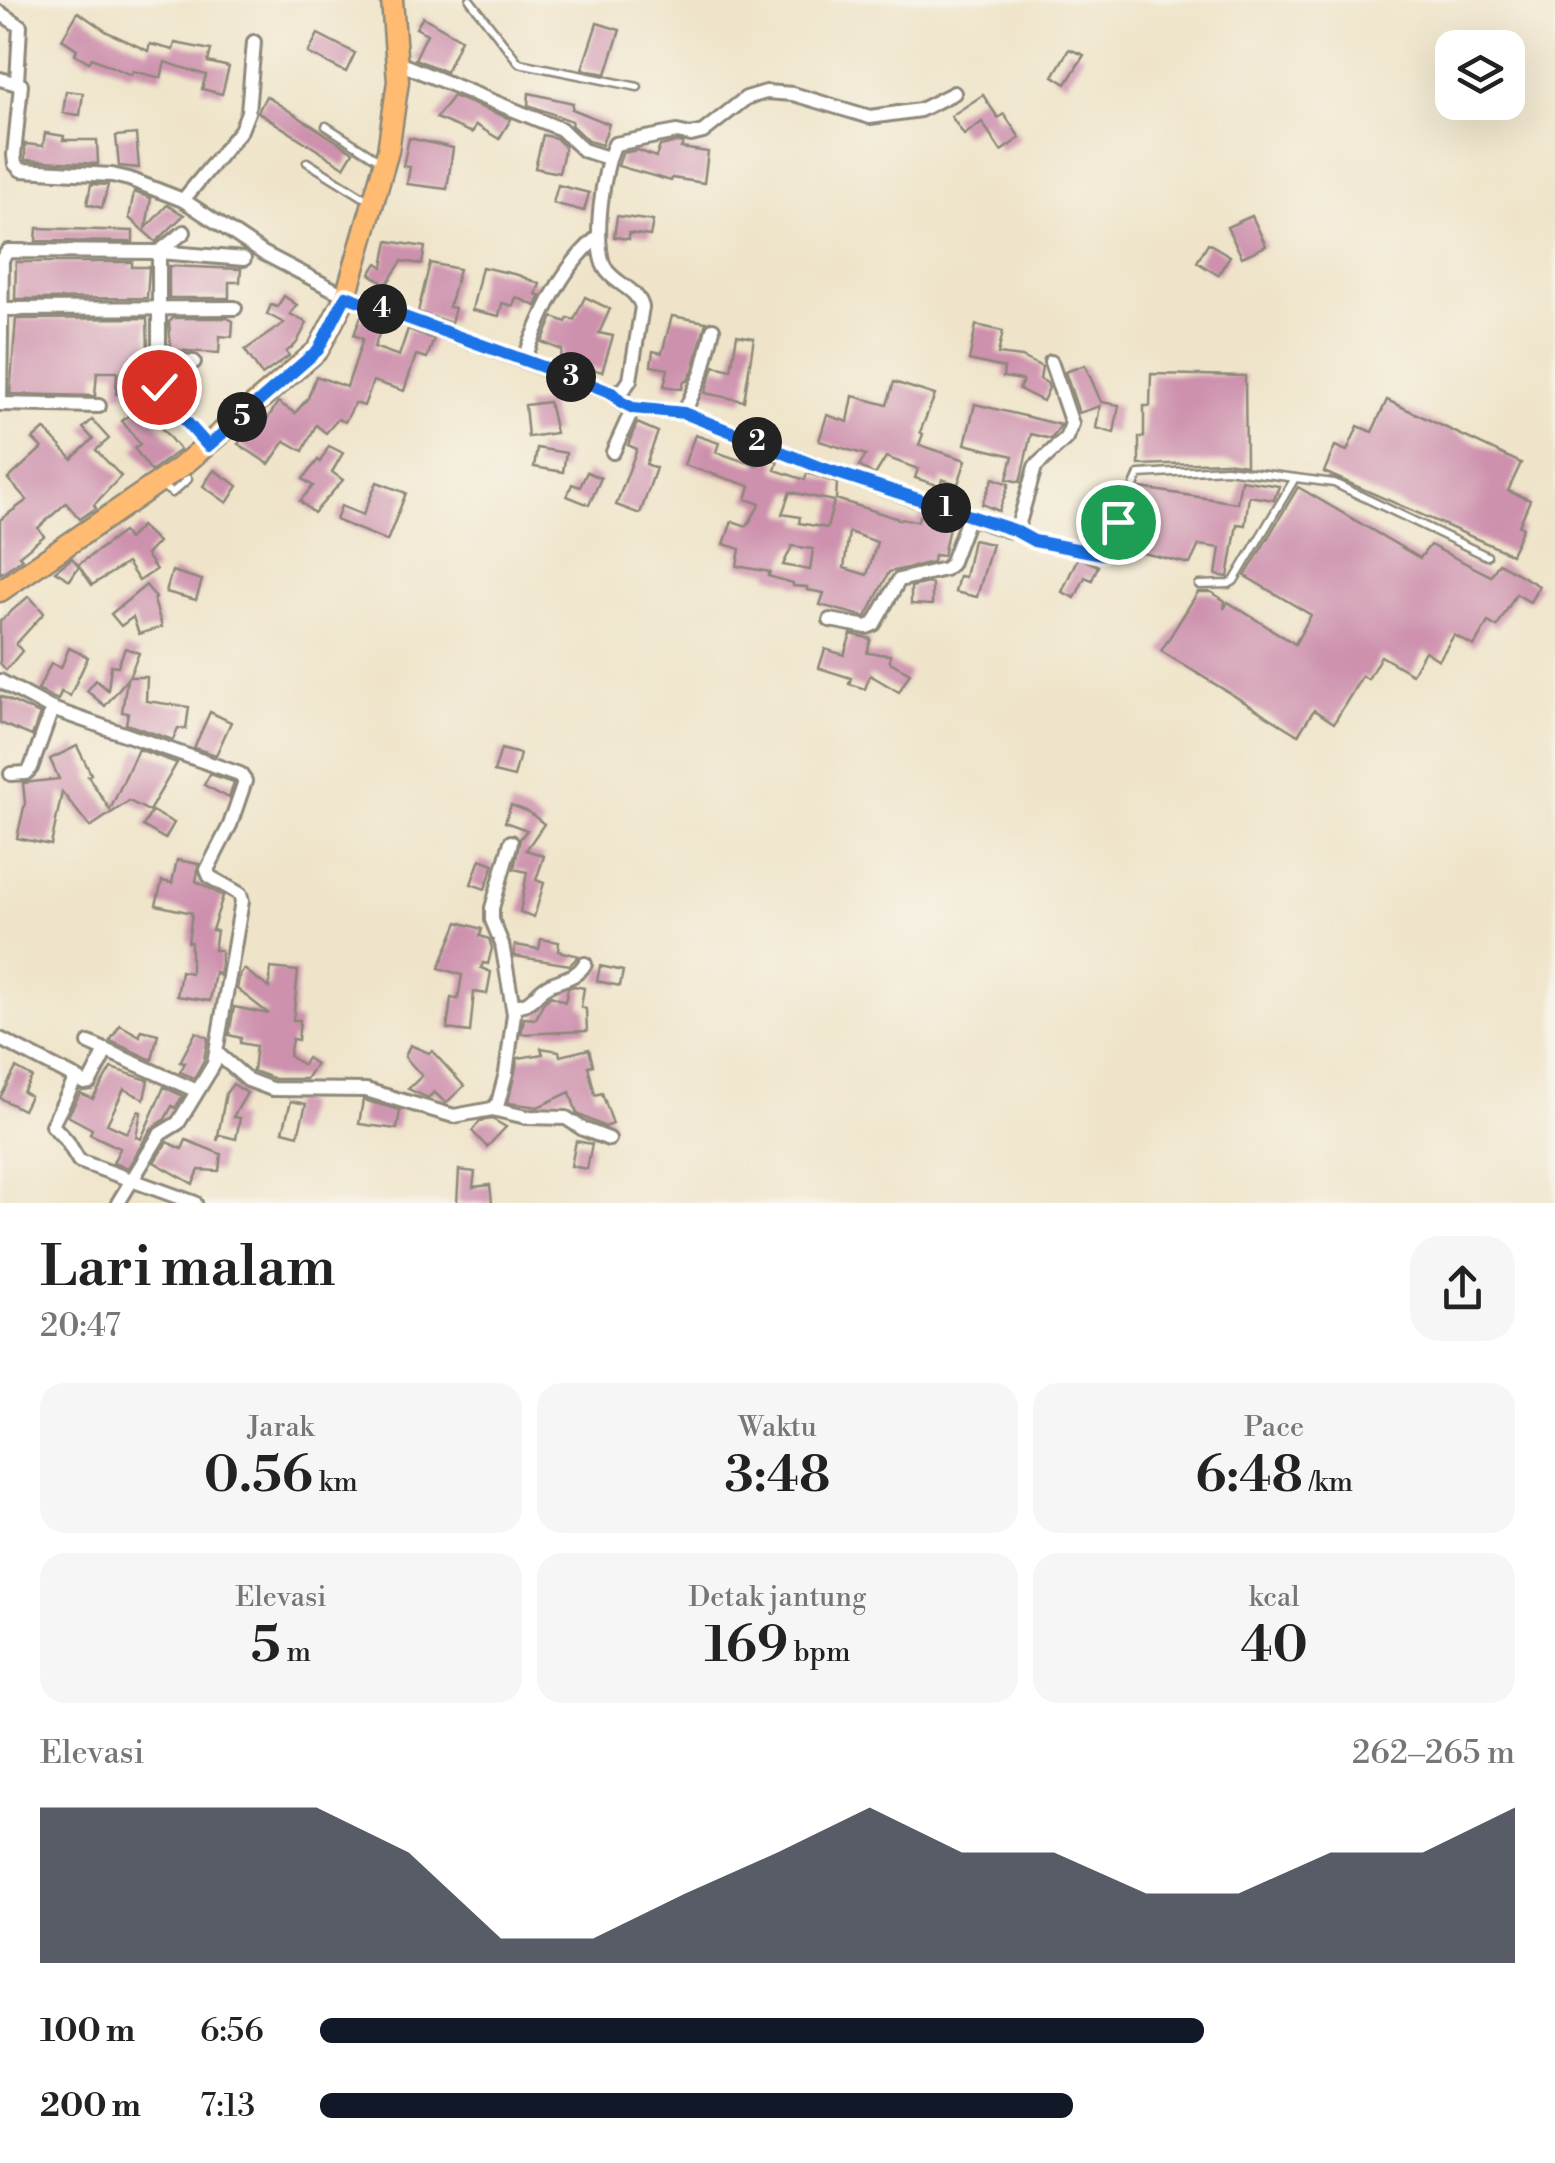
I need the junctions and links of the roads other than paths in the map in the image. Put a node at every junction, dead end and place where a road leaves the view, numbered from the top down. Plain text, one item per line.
1 (392, 0) edge
2 (470, 0) edge
3 (0, 13) edge
4 (254, 42) dead end
5 (396, 62) junction
6 (0, 78) edge
7 (17, 82) junction
8 (638, 87) dead end
9 (954, 93) dead end
10 (326, 126) dead end
11 (608, 158) junction
12 (307, 162) dead end
13 (384, 162) junction
14 (183, 200) junction
15 (374, 202) junction
16 (184, 232) dead end
17 (597, 238) junction
18 (159, 252) junction
19 (244, 259) dead end
20 (346, 296) junction
21 (235, 308) dead end
22 (0, 309) edge
23 (159, 310) junction
24 (713, 329) dead end
25 (157, 359) junction
26 (524, 360) junction
27 (194, 362) dead end
28 (1051, 362) dead end
29 (612, 393) junction
30 (99, 406) dead end
31 (633, 408) junction
32 (684, 413) junction
33 (208, 446) junction
34 (613, 452) dead end
35 (1295, 478) junction
36 (188, 479) dead end
37 (158, 483) junction
38 (969, 516) junction
39 (1014, 530) junction
40 (1487, 556) dead end
41 (1199, 584) dead end
42 (0, 591) edge
43 (830, 620) dead end
44 (0, 681) edge
45 (52, 709) junction
46 (11, 774) dead end
47 (511, 842) dead end
48 (586, 964) dead end
49 (513, 1006) junction
50 (0, 1038) edge
51 (89, 1043) dead end
52 (106, 1051) junction
53 (218, 1054) junction
54 (76, 1078) junction
55 (195, 1090) junction
56 (492, 1110) junction
57 (609, 1139) dead end
58 (132, 1182) junction
59 (118, 1203) edge
60 (201, 1203) edge

1 - 5 main road
2 - 8 lane
3 - 7 street
4 - 14 street
5 - 11 street
5 - 13 main road
6 - 7 street
7 - 14 street
9 - 11 street
10 - 13 lane
11 - 17 street
12 - 15 lane
13 - 15 main road
14 - 20 street
15 - 20 main road
16 - 18 street
17 - 26 street
17 - 29 street
18 - 19 street
18 - 22 street
18 - 23 street
20 - 26 street
20 - 33 main road
21 - 23 street
22 - 23 street
22 - 30 street
23 - 25 street
24 - 32 street
25 - 27 street
25 - 33 street
26 - 29 street
28 - 39 street
29 - 31 street
31 - 32 street
31 - 34 street
32 - 38 street
33 - 37 main road
35 - 39 lane
35 - 40 lane
35 - 41 lane
36 - 37 lane
37 - 42 main road
38 - 39 street
38 - 43 street
44 - 45 street
45 - 46 street
45 - 53 street
47 - 49 street
48 - 49 street
49 - 56 street
50 - 54 street
51 - 52 street
52 - 54 street
52 - 55 street
53 - 55 street
53 - 56 street
54 - 58 street
55 - 58 street
56 - 57 street
58 - 59 street
58 - 60 street

